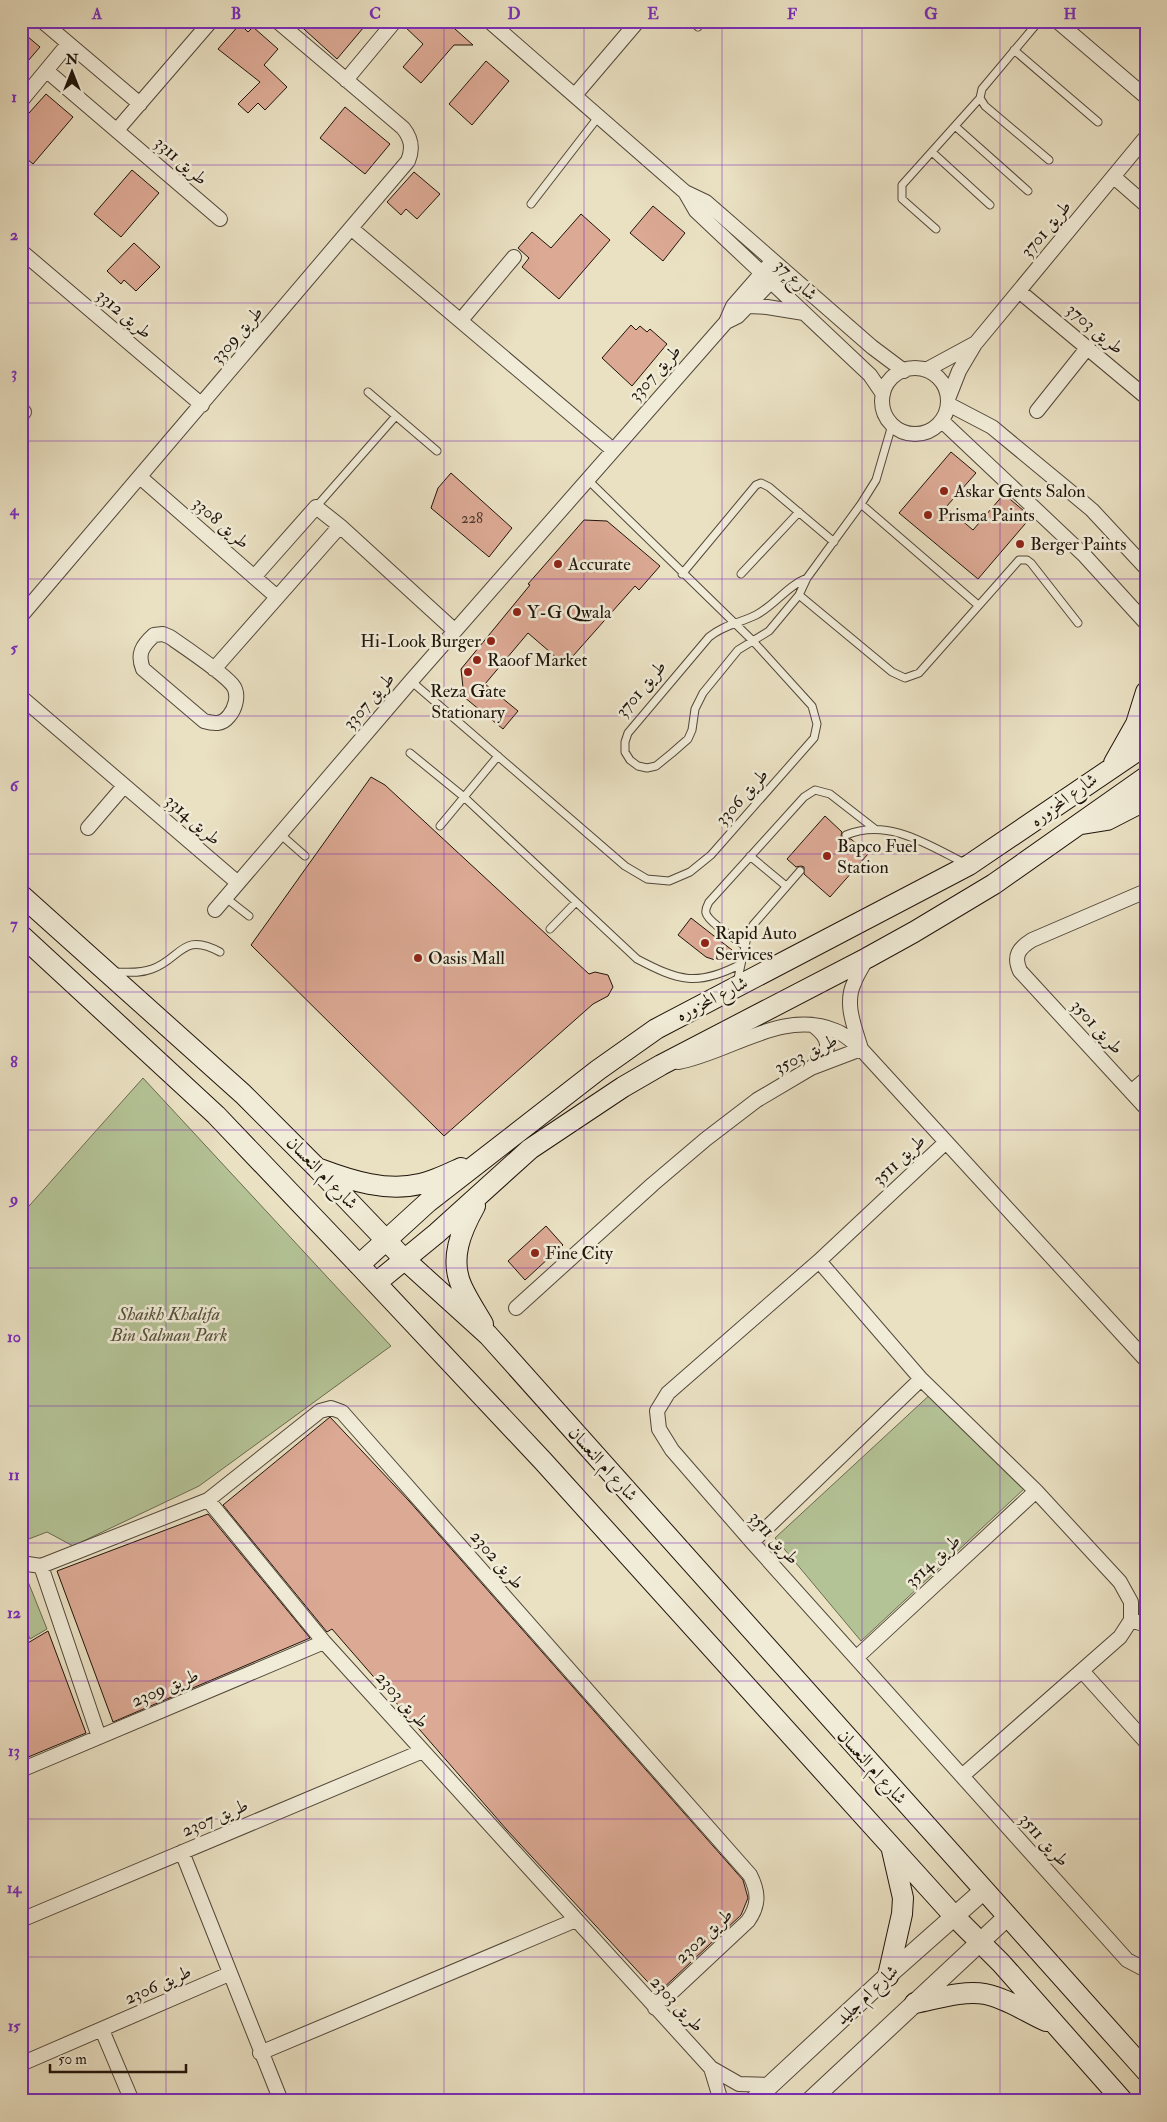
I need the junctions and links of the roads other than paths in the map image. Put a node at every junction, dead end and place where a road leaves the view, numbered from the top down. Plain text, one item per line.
1 (42, 21) edge
2 (211, 21) edge
3 (276, 21) edge
4 (395, 21) edge
5 (489, 21) edge
6 (638, 21) edge
7 (692, 21) edge
8 (1039, 21) edge
9 (1057, 21) edge
10 (698, 27) dead end
11 (68, 44) junction
12 (1014, 50) junction
13 (48, 71) junction
14 (346, 80) junction
15 (575, 95) junction
16 (1146, 97) edge
17 (980, 98) junction
18 (21, 102) edge
19 (140, 104) junction
20 (599, 116) junction
21 (1098, 122) dead end
22 (955, 126) junction
23 (117, 130) junction
24 (1146, 137) edge
25 (932, 152) junction
26 (1049, 160) dead end
27 (1114, 177) junction
28 (685, 192) junction
29 (1028, 192) dead end
30 (531, 204) dead end
31 (990, 205) dead end
32 (1146, 205) edge
33 (220, 220) dead end
34 (352, 229) junction
35 (936, 229) dead end
36 (21, 251) edge
37 (514, 257) dead end
38 (778, 265) junction
39 (766, 277) junction
40 (1019, 291) junction
41 (748, 306) junction
42 (804, 313) junction
43 (461, 320) junction
44 (726, 322) junction
45 (975, 344) junction
46 (1088, 347) junction
47 (926, 370) junction
48 (904, 371) junction
49 (368, 392) dead end
50 (883, 394) junction
51 (1146, 397) edge
52 (948, 401) junction
53 (202, 405) junction
54 (1037, 411) dead end
55 (396, 417) junction
56 (942, 421) junction
57 (892, 425) junction
58 (613, 450) junction
59 (437, 451) dead end
60 (140, 477) junction
61 (588, 480) junction
62 (861, 504) junction
63 (316, 507) junction
64 (799, 512) junction
65 (340, 526) junction
66 (834, 542) junction
67 (1146, 568) edge
68 (682, 574) junction
69 (741, 574) dead end
70 (254, 577) junction
71 (807, 578) junction
72 (799, 595) junction
73 (277, 598) junction
74 (978, 605) junction
75 (21, 616) edge
76 (733, 623) junction
77 (1078, 623) dead end
78 (1146, 623) edge
79 (455, 631) junction
80 (753, 641) junction
81 (214, 669) junction
82 (412, 681) junction
83 (1146, 692) edge
84 (21, 697) edge
85 (1146, 745) edge
86 (410, 753) dead end
87 (498, 756) junction
88 (1112, 767) junction
89 (1146, 777) edge
90 (124, 786) junction
91 (464, 797) junction
92 (1146, 800) edge
93 (1078, 824) junction
94 (440, 826) dead end
95 (88, 828) dead end
96 (875, 829) junction
97 (280, 834) junction
98 (846, 835) dead end
99 (306, 856) dead end
100 (750, 856) junction
101 (969, 866) junction
102 (800, 871) dead end
103 (238, 883) junction
104 (786, 886) junction
105 (1146, 891) edge
106 (21, 895) edge
107 (226, 898) junction
108 (576, 902) junction
109 (215, 910) dead end
110 (249, 916) dead end
111 (550, 929) dead end
112 (21, 934) edge
113 (745, 946) junction
114 (220, 952) dead end
115 (867, 958) junction
116 (741, 964) junction
117 (108, 972) junction
118 (737, 986) junction
119 (814, 1026) junction
120 (861, 1049) junction
121 (661, 1064) junction
122 (811, 1068) junction
123 (1146, 1079) edge
124 (1131, 1092) junction
125 (1146, 1108) edge
126 (946, 1142) junction
127 (488, 1156) junction
128 (317, 1168) junction
129 (481, 1193) junction
130 (386, 1240) junction
131 (404, 1259) junction
132 (819, 1261) junction
133 (359, 1265) junction
134 (376, 1283) junction
135 (516, 1308) dead end
136 (488, 1335) junction
137 (1146, 1360) edge
138 (922, 1379) junction
139 (1036, 1491) junction
140 (208, 1500) junction
141 (752, 1542) junction
142 (21, 1563) edge
143 (41, 1566) junction
144 (1131, 1620) junction
145 (1146, 1625) edge
146 (324, 1642) junction
147 (856, 1658) junction
148 (1083, 1672) junction
149 (99, 1737) junction
150 (1146, 1742) edge
151 (423, 1751) junction
152 (21, 1770) edge
153 (962, 1776) junction
154 (890, 1845) junction
155 (182, 1852) junction
156 (983, 1891) junction
157 (955, 1916) junction
158 (1006, 1916) junction
159 (21, 1920) edge
160 (576, 1920) junction
161 (978, 1941) junction
162 (1146, 1970) edge
163 (229, 1974) junction
164 (888, 1976) junction
165 (915, 2003) junction
166 (655, 2008) junction
167 (1054, 2025) junction
168 (102, 2030) junction
169 (260, 2053) junction
170 (21, 2064) edge
171 (711, 2068) junction
172 (1146, 2071) edge
173 (770, 2086) junction
174 (132, 2101) edge
175 (281, 2101) edge
176 (721, 2101) edge
177 (753, 2101) edge
178 (810, 2101) edge
179 (1123, 2101) edge

1 - 11 street
2 - 19 street
3 - 14 street, طريق 3309
4 - 14 street
5 - 15 street, شارع 37
6 - 15 street
7 - 10 lane
8 - 12 lane
9 - 16 street
11 - 13 street
11 - 19 street
12 - 17 lane
12 - 21 lane
13 - 18 street
13 - 23 street, طريق 3311
14 - 34 street, طريق 3309
15 - 20 street, شارع 37
17 - 22 lane
17 - 26 lane
19 - 23 street
20 - 28 street, شارع 37
20 - 30 lane
22 - 25 lane
22 - 29 lane
23 - 33 street, طريق 3311
24 - 27 street, طريق 3701
25 - 31 lane
25 - 35 lane
27 - 32 street
27 - 40 street, طريق 3701
28 - 38 street, شارع 37
28 - 39 street, شارع 37
34 - 43 street
34 - 53 street, طريق 3309
36 - 53 street, طريق 3312
37 - 43 street
38 - 39 street, طريق 3307
38 - 48 street, شارع 37
39 - 41 street, طريق 3307
39 - 42 street, شارع 37
39 - 44 street, طريق 3307
40 - 45 street, طريق 3701
40 - 46 street, طريق 3703
41 - 42 street
41 - 44 street, طريق 3307
42 - 50 street, شارع 37
43 - 58 street
44 - 58 street, طريق 3307
45 - 47 street, طريق 3701
45 - 52 street, طريق 3701
46 - 51 street, طريق 3703
46 - 54 street
47 - 48 street
47 - 52 street
48 - 50 street
49 - 55 lane
50 - 57 street
52 - 56 street
52 - 67 street
53 - 60 street, طريق 3309
55 - 59 lane
55 - 63 lane
56 - 57 street
56 - 78 street
57 - 62 lane, طريق 3701
58 - 61 street, طريق 3307
60 - 70 street, طريق 3308
60 - 75 street, طريق 3309
61 - 68 lane, طريق 3306
61 - 79 street, طريق 3307
62 - 66 lane, طريق 3701
62 - 74 lane
63 - 65 street
63 - 70 street
64 - 66 lane
64 - 68 lane
64 - 69 lane
65 - 73 street
65 - 79 street
66 - 71 lane, طريق 3701
68 - 76 lane, طريق 3306
70 - 73 street, طريق 3308
71 - 72 lane, طريق 3701
71 - 76 lane, طريق 3701
72 - 74 lane
72 - 80 lane, طريق 3701
73 - 81 street
74 - 77 lane
76 - 80 lane, طريق 3306
76 - 80 lane, طريق 3701
79 - 82 street, طريق 3307
80 - 87 lane, طريق 3306
81 - 81 street
82 - 87 lane, طريق 3306
82 - 97 street, طريق 3307
83 - 88 main road
84 - 90 street, طريق 3314
85 - 88 main road, شارع المحزوره
86 - 91 lane
87 - 91 lane
88 - 101 main road, شارع المحزوره
89 - 93 main road, شارع المحزوره
90 - 95 street
90 - 103 street, طريق 3314
91 - 94 lane
91 - 108 lane
92 - 93 main road
93 - 115 main road, شارع المحزوره
96 - 98 lane
96 - 100 lane
96 - 101 lane
97 - 99 lane
97 - 103 street, طريق 3307
100 - 104 lane
100 - 113 lane
101 - 118 main road, شارع المحزوره
102 - 104 lane
103 - 107 street, طريق 3307
104 - 113 lane
105 - 124 street, طريق 3501
106 - 117 main road, شارع ام النعسان
107 - 109 street, طريق 3307
107 - 110 lane
108 - 111 lane
108 - 116 lane
112 - 133 main road, شارع ام النعسان
113 - 116 lane
114 - 117 lane
115 - 120 street
115 - 121 main road, شارع المحزوره
116 - 118 lane
117 - 128 main road, شارع ام النعسان
118 - 127 main road, شارع المحزوره
119 - 120 street
119 - 121 street
119 - 122 street
120 - 122 street, طريق 3503
120 - 126 street, طريق 3503
121 - 129 main road, شارع المحزوره
122 - 135 street, طريق 3503
123 - 124 street
124 - 125 street, طريق 3501
126 - 132 street, طريق 3511
126 - 137 street, طريق 3503
127 - 128 main road
127 - 130 main road, شارع المحزوره
128 - 130 main road, شارع ام النعسان
129 - 131 main road, شارع المحزوره
129 - 136 main road
130 - 131 main road, شارع ام النعسان
130 - 133 main road, شارع المحزوره
131 - 134 main road, شارع المحزوره
131 - 136 main road, شارع ام النعسان
132 - 138 street
132 - 141 street, طريق 3511
133 - 134 main road, شارع ام النعسان
134 - 154 main road, شارع ام النعسان
136 - 156 main road, شارع ام النعسان
138 - 139 street
138 - 141 street
139 - 144 street
139 - 147 street, طريق 3514
140 - 143 street, طريق 2302
140 - 146 street, طريق 2303
140 - 166 street, طريق 2302
141 - 147 street, طريق 3511
142 - 143 street
143 - 149 street
144 - 145 street
144 - 148 street
146 - 149 street, طريق 2309
146 - 151 street, طريق 2303
147 - 153 street, طريق 3511
148 - 150 street
148 - 153 street
149 - 152 street, طريق 2309
151 - 155 street, طريق 2307
151 - 160 street, طريق 2303
153 - 162 street, طريق 3511
154 - 157 main road, شارع ام النعسان
154 - 164 main road
155 - 159 street, طريق 2307
155 - 163 street
156 - 157 street, شارع ام جليد
156 - 158 main road, شارع ام النعسان
157 - 161 main road, شارع ام النعسان
157 - 164 street, شارع ام جليد
158 - 161 street
158 - 172 main road, شارع ام النعسان
160 - 166 street, طريق 2303
160 - 169 street
161 - 165 street
161 - 167 main road, شارع ام النعسان
163 - 168 street, طريق 2306
163 - 169 street
164 - 173 street, شارع ام جليد
165 - 167 main road
165 - 178 street
166 - 171 street, طريق 2303
167 - 179 main road, شارع ام النعسان
168 - 170 street, طريق 2306
168 - 174 street
169 - 175 street
171 - 173 street, طريق 2303
171 - 176 street, طريق 2303
173 - 177 street, شارع ام جليد

